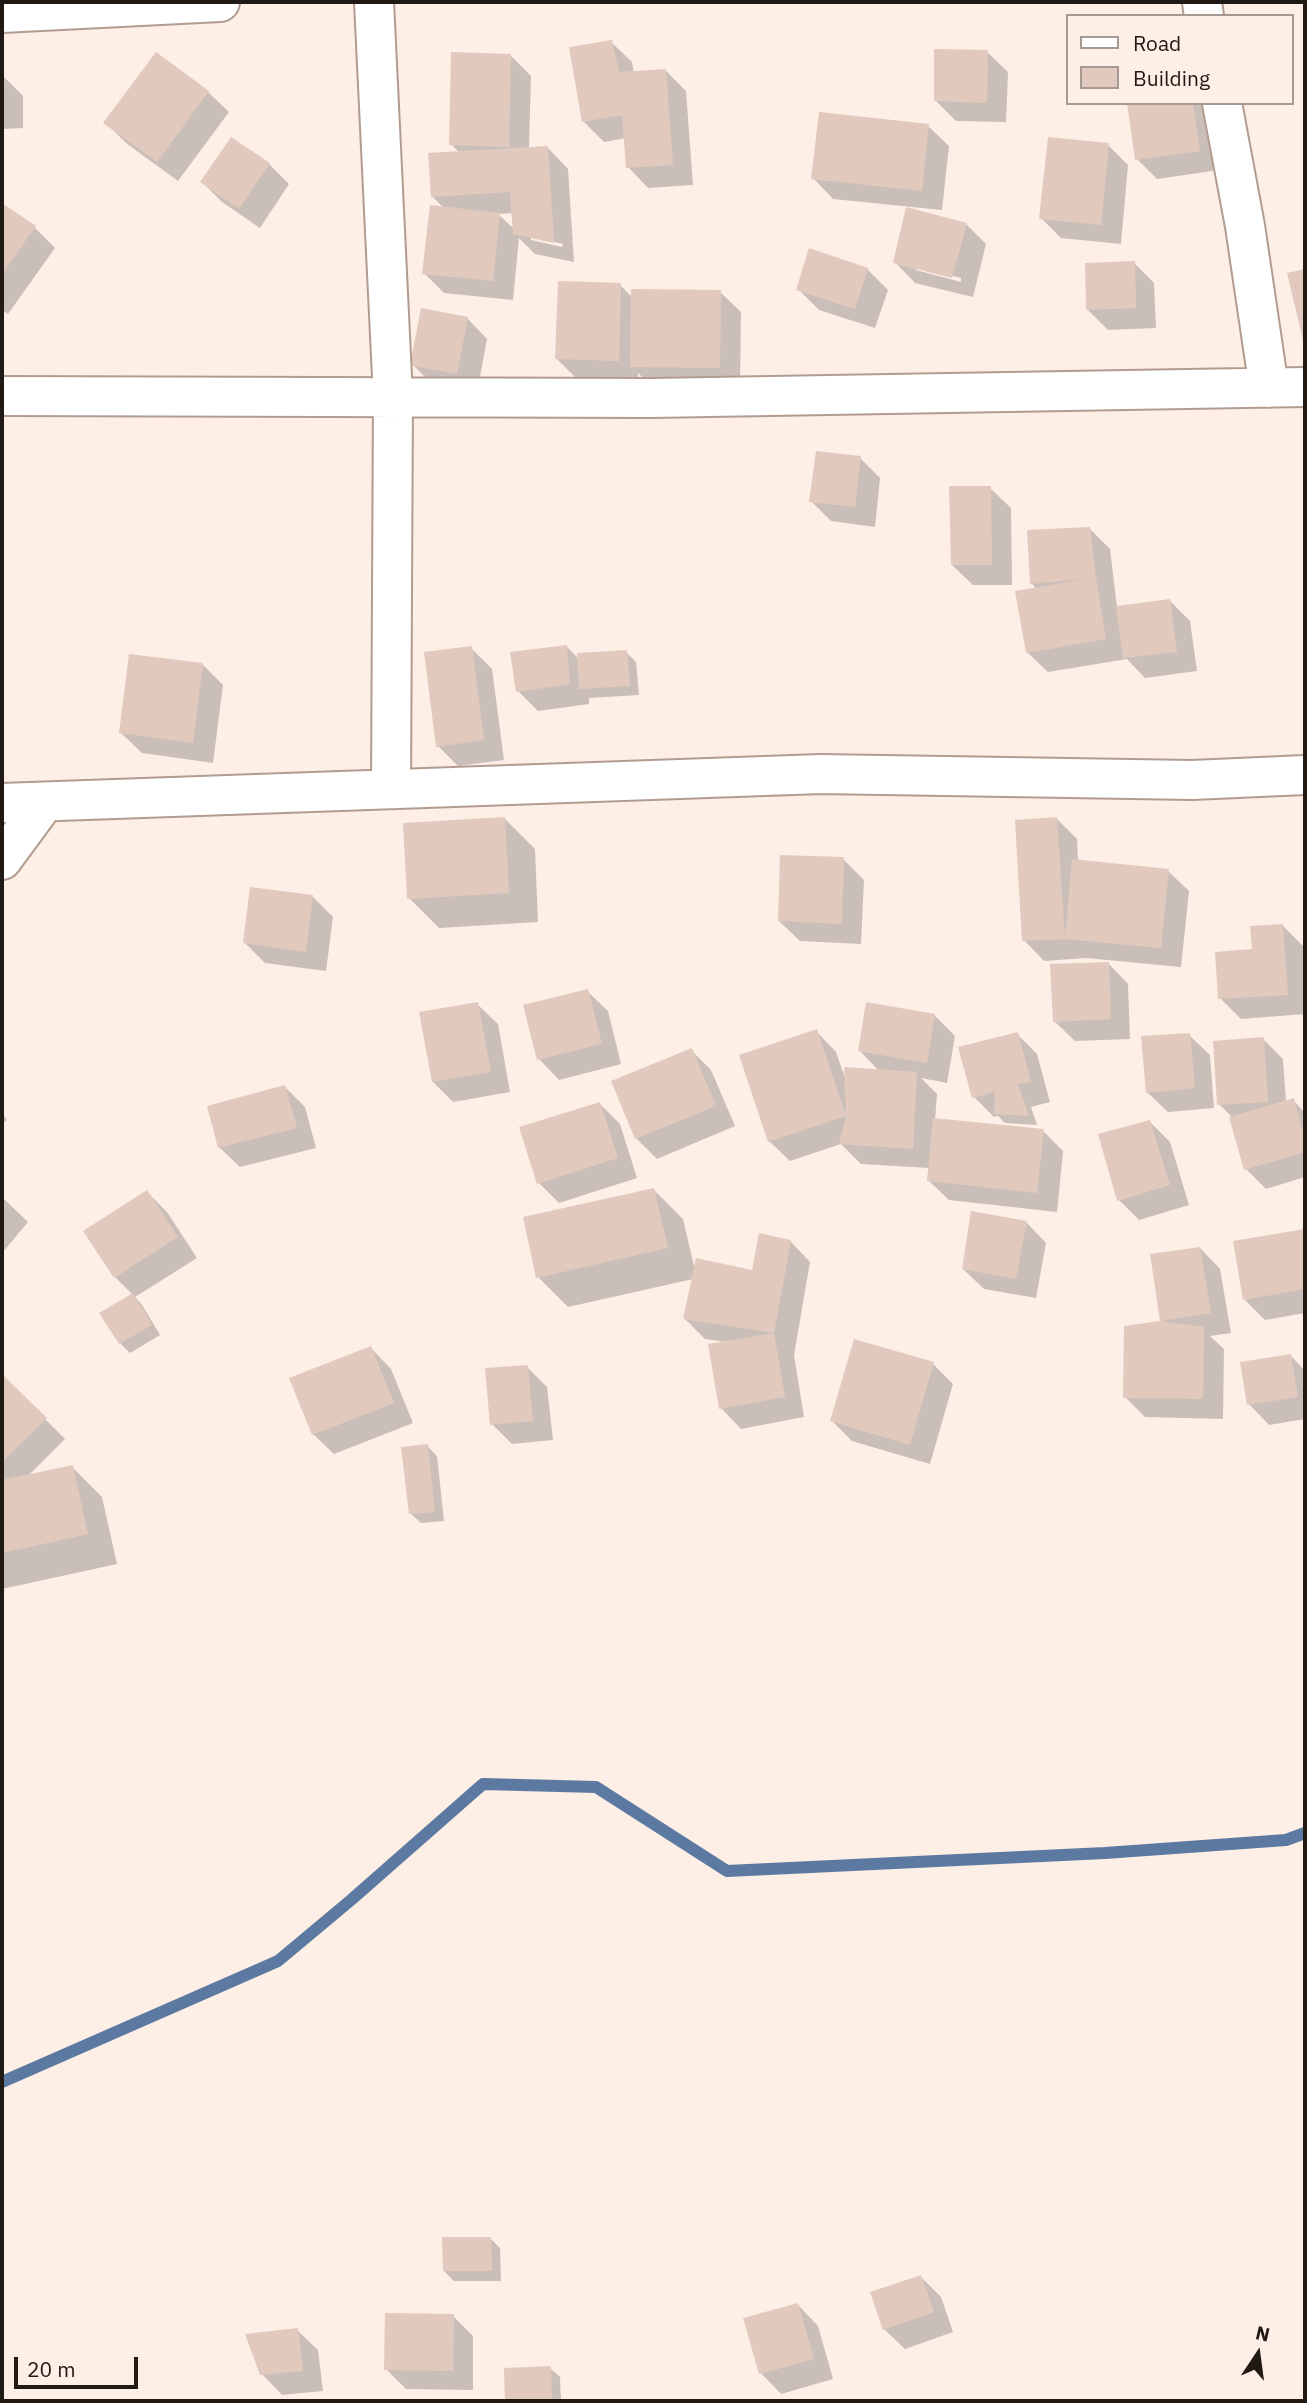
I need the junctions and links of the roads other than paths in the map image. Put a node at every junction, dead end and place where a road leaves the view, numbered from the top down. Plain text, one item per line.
1 (220, 2) edge
2 (374, 2) edge
3 (2, 13) edge
4 (1222, 105) edge
5 (1287, 388) edge
6 (2, 396) edge
7 (393, 398) junction
8 (1305, 775) edge
9 (390, 789) junction
10 (2, 803) edge
11 (44, 803) junction
12 (2, 860) edge

1 - 3 street
2 - 7 street
4 - 5 street
5 - 7 street
6 - 7 street
7 - 9 street
8 - 9 street
9 - 11 street
10 - 11 street
11 - 12 street

